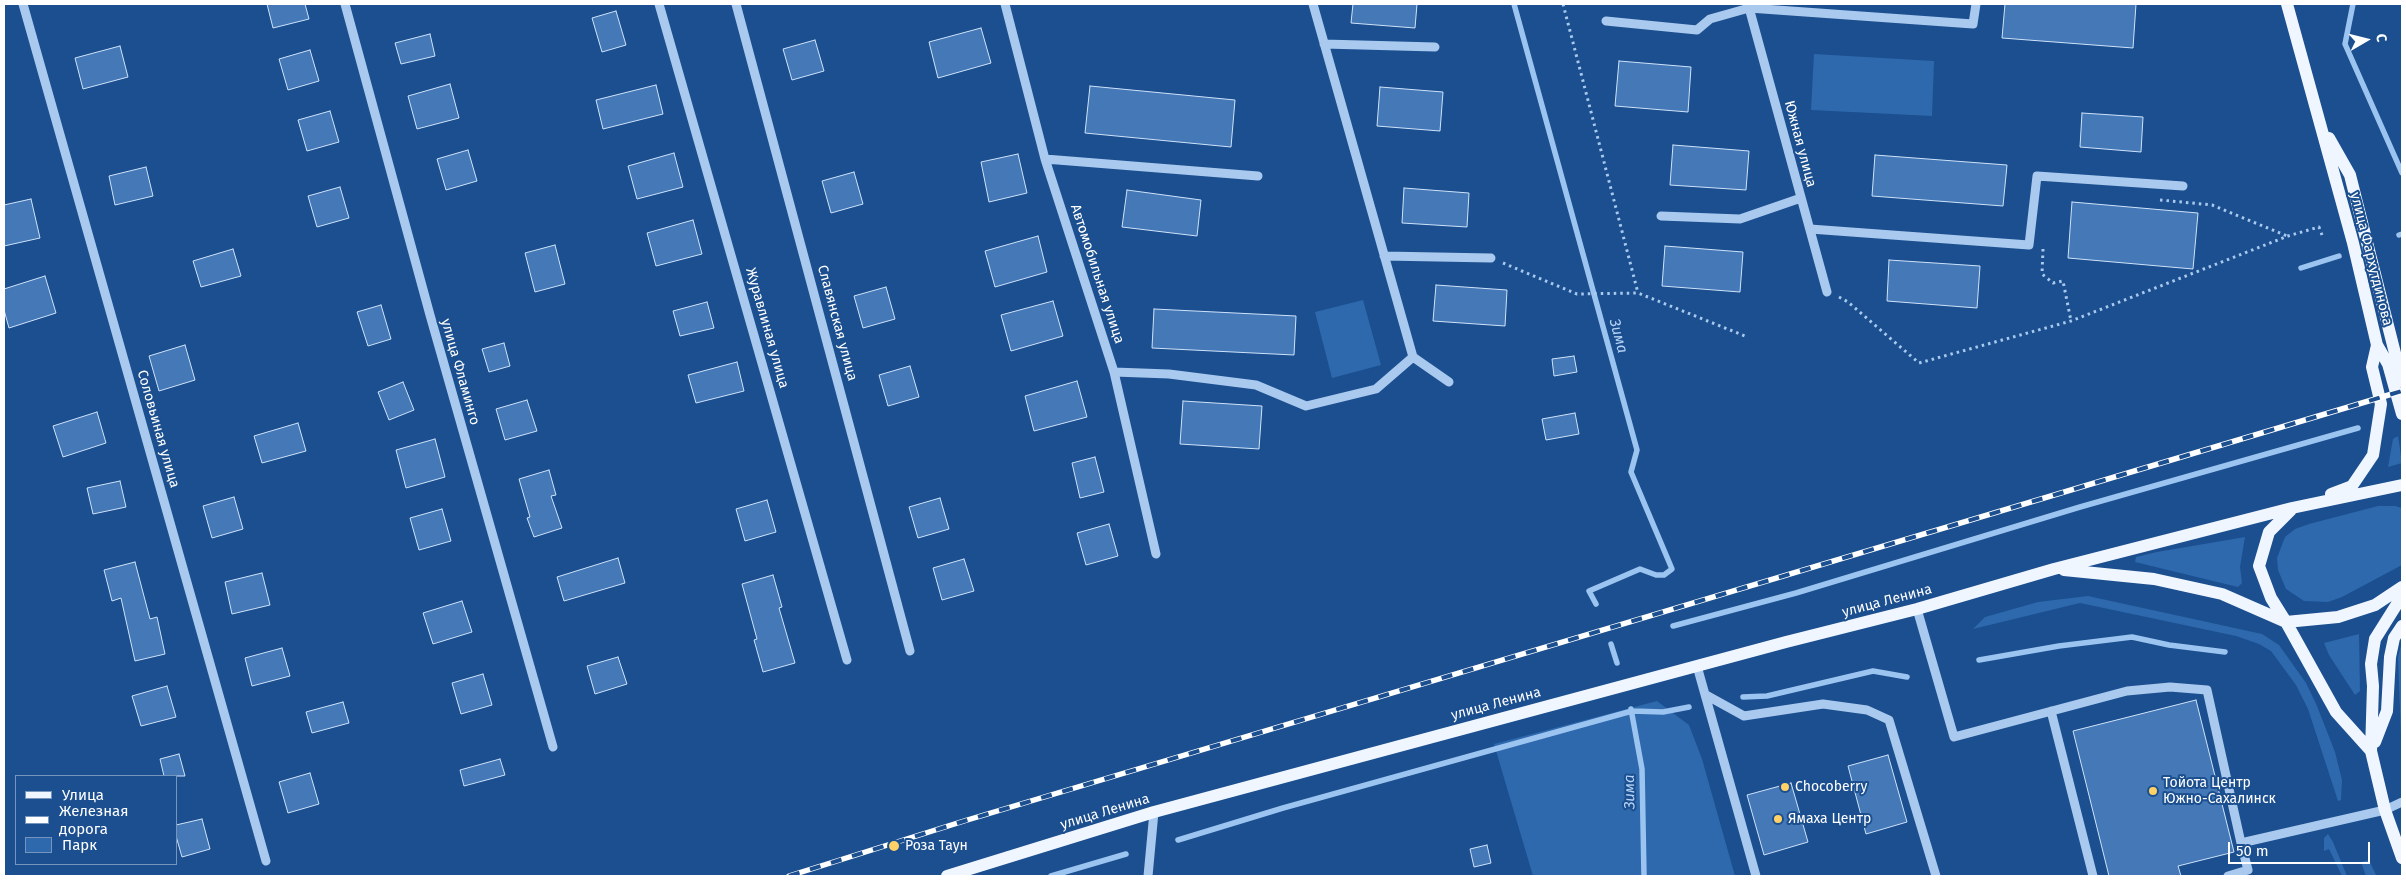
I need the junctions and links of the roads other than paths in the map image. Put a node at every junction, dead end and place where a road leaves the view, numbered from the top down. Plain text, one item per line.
1 (24, 4) edge
2 (345, 4) edge
3 (660, 4) edge
4 (736, 4) edge
5 (1005, 4) edge
6 (1313, 4) edge
7 (1976, 4) edge
8 (2287, 4) edge
9 (1749, 6) edge
10 (1606, 21) dead end
11 (1324, 44) junction
12 (1435, 47) dead end
13 (2319, 120) junction
14 (1045, 158) junction
15 (1258, 176) dead end
16 (2183, 186) dead end
17 (1800, 198) junction
18 (1661, 216) dead end
19 (1810, 230) junction
20 (1384, 256) junction
21 (1491, 258) road end
22 (1827, 292) road end
23 (2377, 345) junction
24 (1414, 357) junction
25 (1114, 372) junction
26 (2402, 381) edge
27 (1449, 382) dead end
28 (2402, 414) edge
29 (2402, 486) edge
30 (2292, 508) junction
31 (1156, 554) dead end
32 (2054, 569) junction
33 (2402, 587) edge
34 (2402, 596) edge
35 (1917, 610) junction
36 (2286, 622) junction
37 (2402, 626) edge
38 (910, 651) dead end
39 (847, 660) dead end
40 (1697, 666) junction
41 (1706, 695) junction
42 (2051, 711) junction
43 (553, 748) dead end
44 (2372, 751) junction
45 (2402, 802) edge
46 (2384, 810) junction
47 (1154, 812) junction
48 (2241, 843) junction
49 (2402, 858) edge
50 (266, 861) dead end
51 (947, 876) edge
52 (1148, 876) edge
53 (1756, 876) edge
54 (1936, 876) edge
55 (2094, 876) edge
56 (2228, 876) edge

1 - 50 street, Соловьиная улица
2 - 43 street, улица Фламинго
3 - 39 street, Журавлиная улица
4 - 38 street, Славянская улица
5 - 14 street, Автомобильная улица
6 - 11 street
7 - 9 street
8 - 13 main road, улица Фархутдинова
9 - 10 street
9 - 17 street, Южная улица
11 - 12 street
11 - 20 street
13 - 23 main road, улица Фархутдинова
13 - 26 main road
14 - 15 street
14 - 25 street, Автомобильная улица
16 - 19 street
17 - 18 street
17 - 19 street, Южная улица
19 - 22 street, Южная улица
20 - 21 street
20 - 24 street
23 - 28 main road
23 - 30 main road, улица Фархутдинова
24 - 25 street
24 - 27 street
25 - 31 street, Автомобильная улица
29 - 30 main road
30 - 32 main road, улица Ленина
30 - 36 main road
32 - 35 main road, улица Ленина
32 - 36 main road, улица Ленина
33 - 36 main road
34 - 44 main road
35 - 40 main road, улица Ленина
35 - 42 street
36 - 44 main road
37 - 44 main road
40 - 41 street
40 - 47 main road, улица Ленина
41 - 53 street
41 - 54 street
42 - 48 street
42 - 55 street
44 - 46 main road
45 - 46 street
46 - 48 street
46 - 49 main road
47 - 51 main road, улица Ленина
47 - 52 street
48 - 56 street

